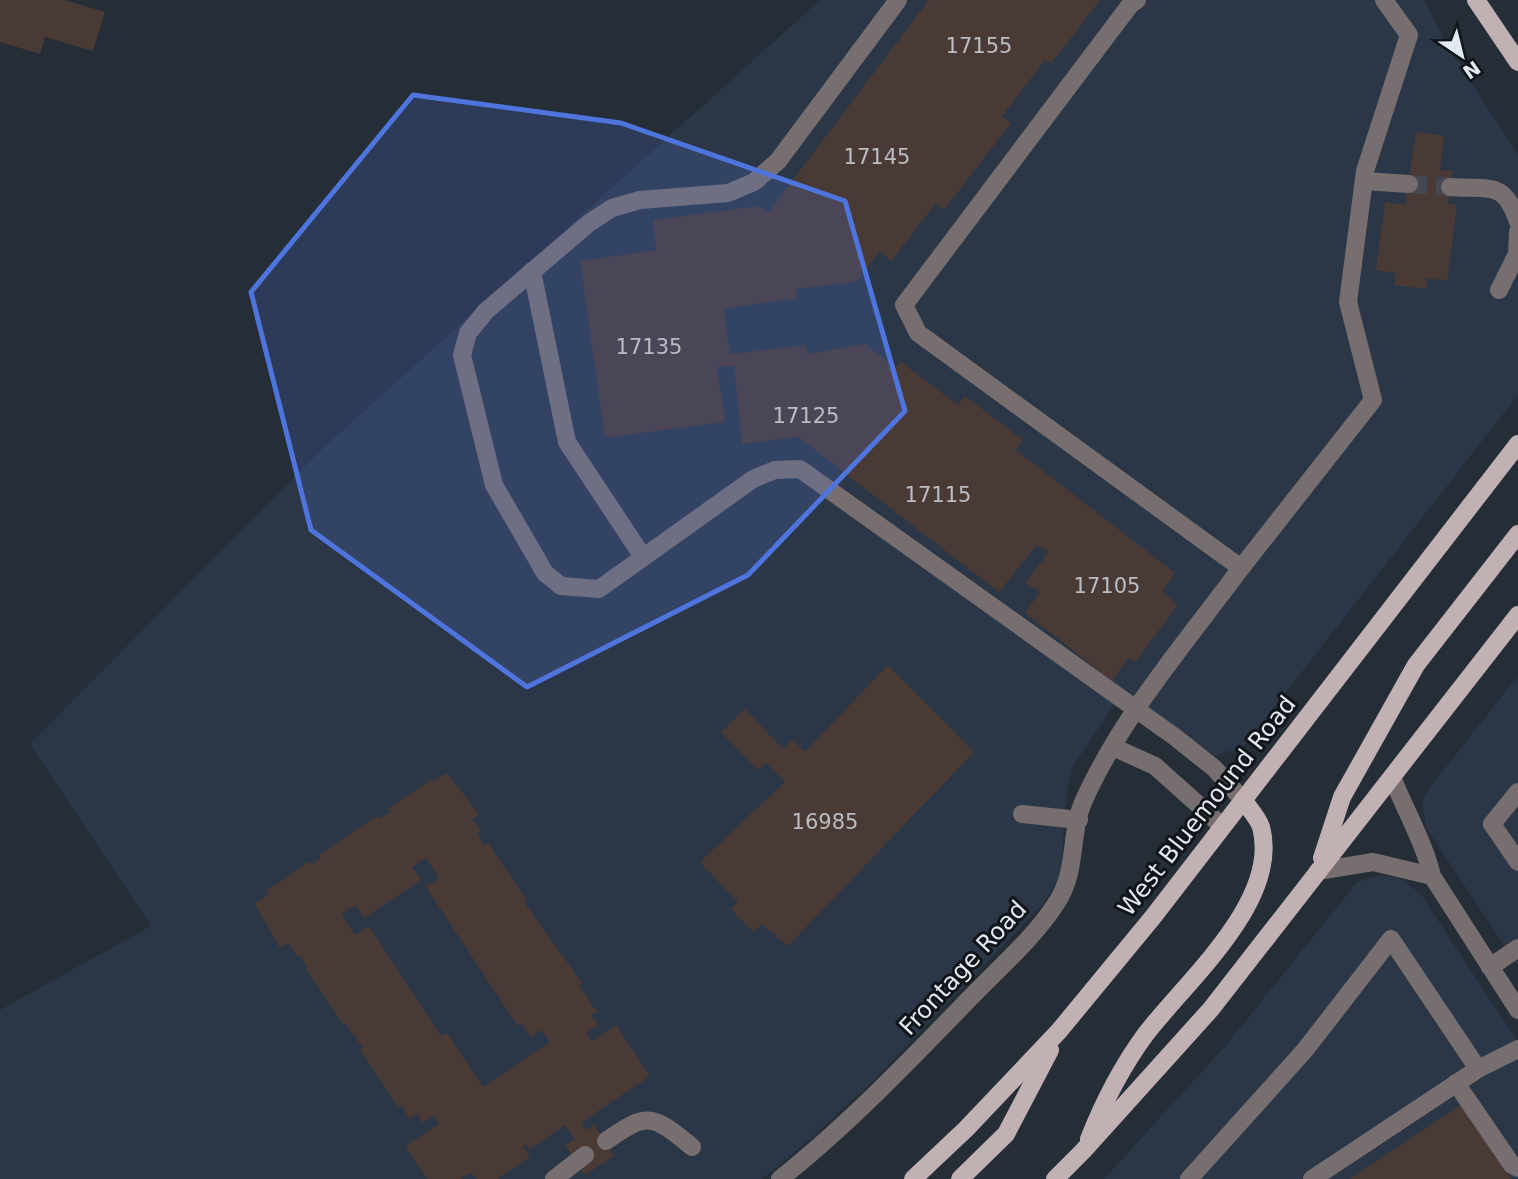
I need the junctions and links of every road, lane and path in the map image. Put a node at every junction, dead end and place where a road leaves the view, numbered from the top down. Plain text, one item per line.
1 (898, 0) edge
2 (1137, 0) edge
3 (1384, 0) edge
4 (1476, 0) edge
5 (1518, 62) edge
6 (1364, 181) junction
7 (1409, 184) tunnel mouth
8 (1450, 187) tunnel mouth
9 (1518, 222) edge
10 (1518, 232) edge
11 (533, 271) junction
12 (1499, 290) dead end
13 (1518, 444) edge
14 (1518, 534) edge
15 (643, 557) junction
16 (1241, 568) junction
17 (1518, 614) edge
18 (1135, 711) junction
19 (1113, 747) junction
20 (1392, 777) junction
21 (1518, 792) edge
22 (1243, 800) junction
23 (1022, 814) dead end
24 (1079, 820) junction
25 (1222, 826) junction
26 (1518, 862) edge
27 (1318, 871) junction
28 (1432, 876) junction
29 (1518, 948) edge
30 (1490, 967) junction
31 (1518, 1010) edge
32 (1059, 1031) junction
33 (1518, 1049) edge
34 (1478, 1069) junction
35 (1456, 1083) junction
36 (606, 1141) dead end
37 (692, 1147) dead end
38 (1083, 1152) junction
39 (585, 1155) dead end
40 (1518, 1168) edge
41 (554, 1179) edge
42 (780, 1179) edge
43 (913, 1179) edge
44 (960, 1179) edge
45 (1055, 1179) edge
46 (1189, 1179) edge
47 (1312, 1179) edge

1 - 11 street
2 - 16 street
3 - 6 street
4 - 5 main road
6 - 7 street
6 - 16 street, Frontage Road
8 - 9 street
10 - 12 street
11 - 15 street
11 - 15 street
13 - 22 main road, West Bluemound Road
14 - 27 main road
15 - 18 street
16 - 18 street, Frontage Road
17 - 20 main road
18 - 19 street, Frontage Road
18 - 22 street
19 - 24 street, Frontage Road
19 - 25 street
20 - 27 main road
20 - 28 street
21 - 26 street
22 - 25 main road, West Bluemound Road
22 - 38 main road
23 - 24 street
24 - 42 street, Frontage Road
25 - 32 main road, West Bluemound Road
27 - 28 street
27 - 38 main road
28 - 30 street
29 - 30 street
30 - 31 street
32 - 43 main road, West Bluemound Road
32 - 44 main road
33 - 34 street
34 - 35 street
34 - 46 street
35 - 40 street
35 - 47 street
36 - 37 street
38 - 45 main road
39 - 41 street

